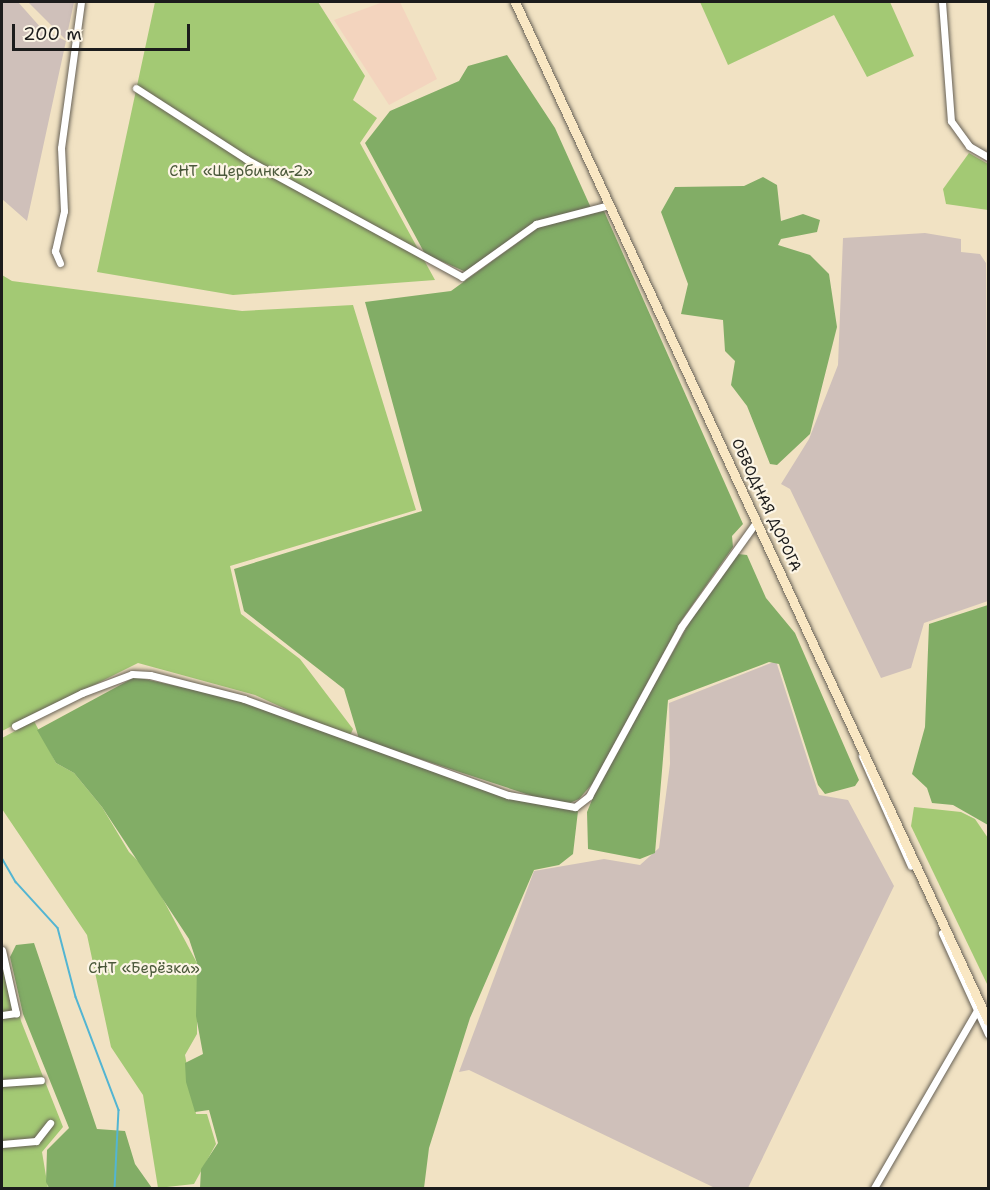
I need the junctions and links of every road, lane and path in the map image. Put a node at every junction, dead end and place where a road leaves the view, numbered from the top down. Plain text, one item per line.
1 (81, 2) edge
2 (515, 2) edge
3 (942, 2) edge
4 (136, 88) dead end
5 (988, 157) edge
6 (609, 205) junction
7 (60, 263) dead end
8 (757, 521) junction
9 (15, 726) dead end
10 (857, 739) junction
11 (2, 950) edge
12 (977, 1010) junction
13 (2, 1015) edge
14 (988, 1021) edge
15 (988, 1034) edge
16 (965, 1035) junction
17 (41, 1080) dead end
18 (2, 1083) edge
19 (50, 1123) dead end
20 (2, 1144) edge
21 (874, 1188) edge

1 - 7 street
2 - 6 main road, ОБВОДНАЯ ДОРОГА
3 - 5 street
4 - 6 street
6 - 8 main road, ОБВОДНАЯ ДОРОГА
8 - 9 street
8 - 10 main road, ОБВОДНАЯ ДОРОГА
10 - 12 street
10 - 14 main road, ОБВОДНАЯ ДОРОГА
11 - 13 street
12 - 15 street
12 - 16 street
15 - 16 street
16 - 21 street
17 - 18 street
19 - 20 street

